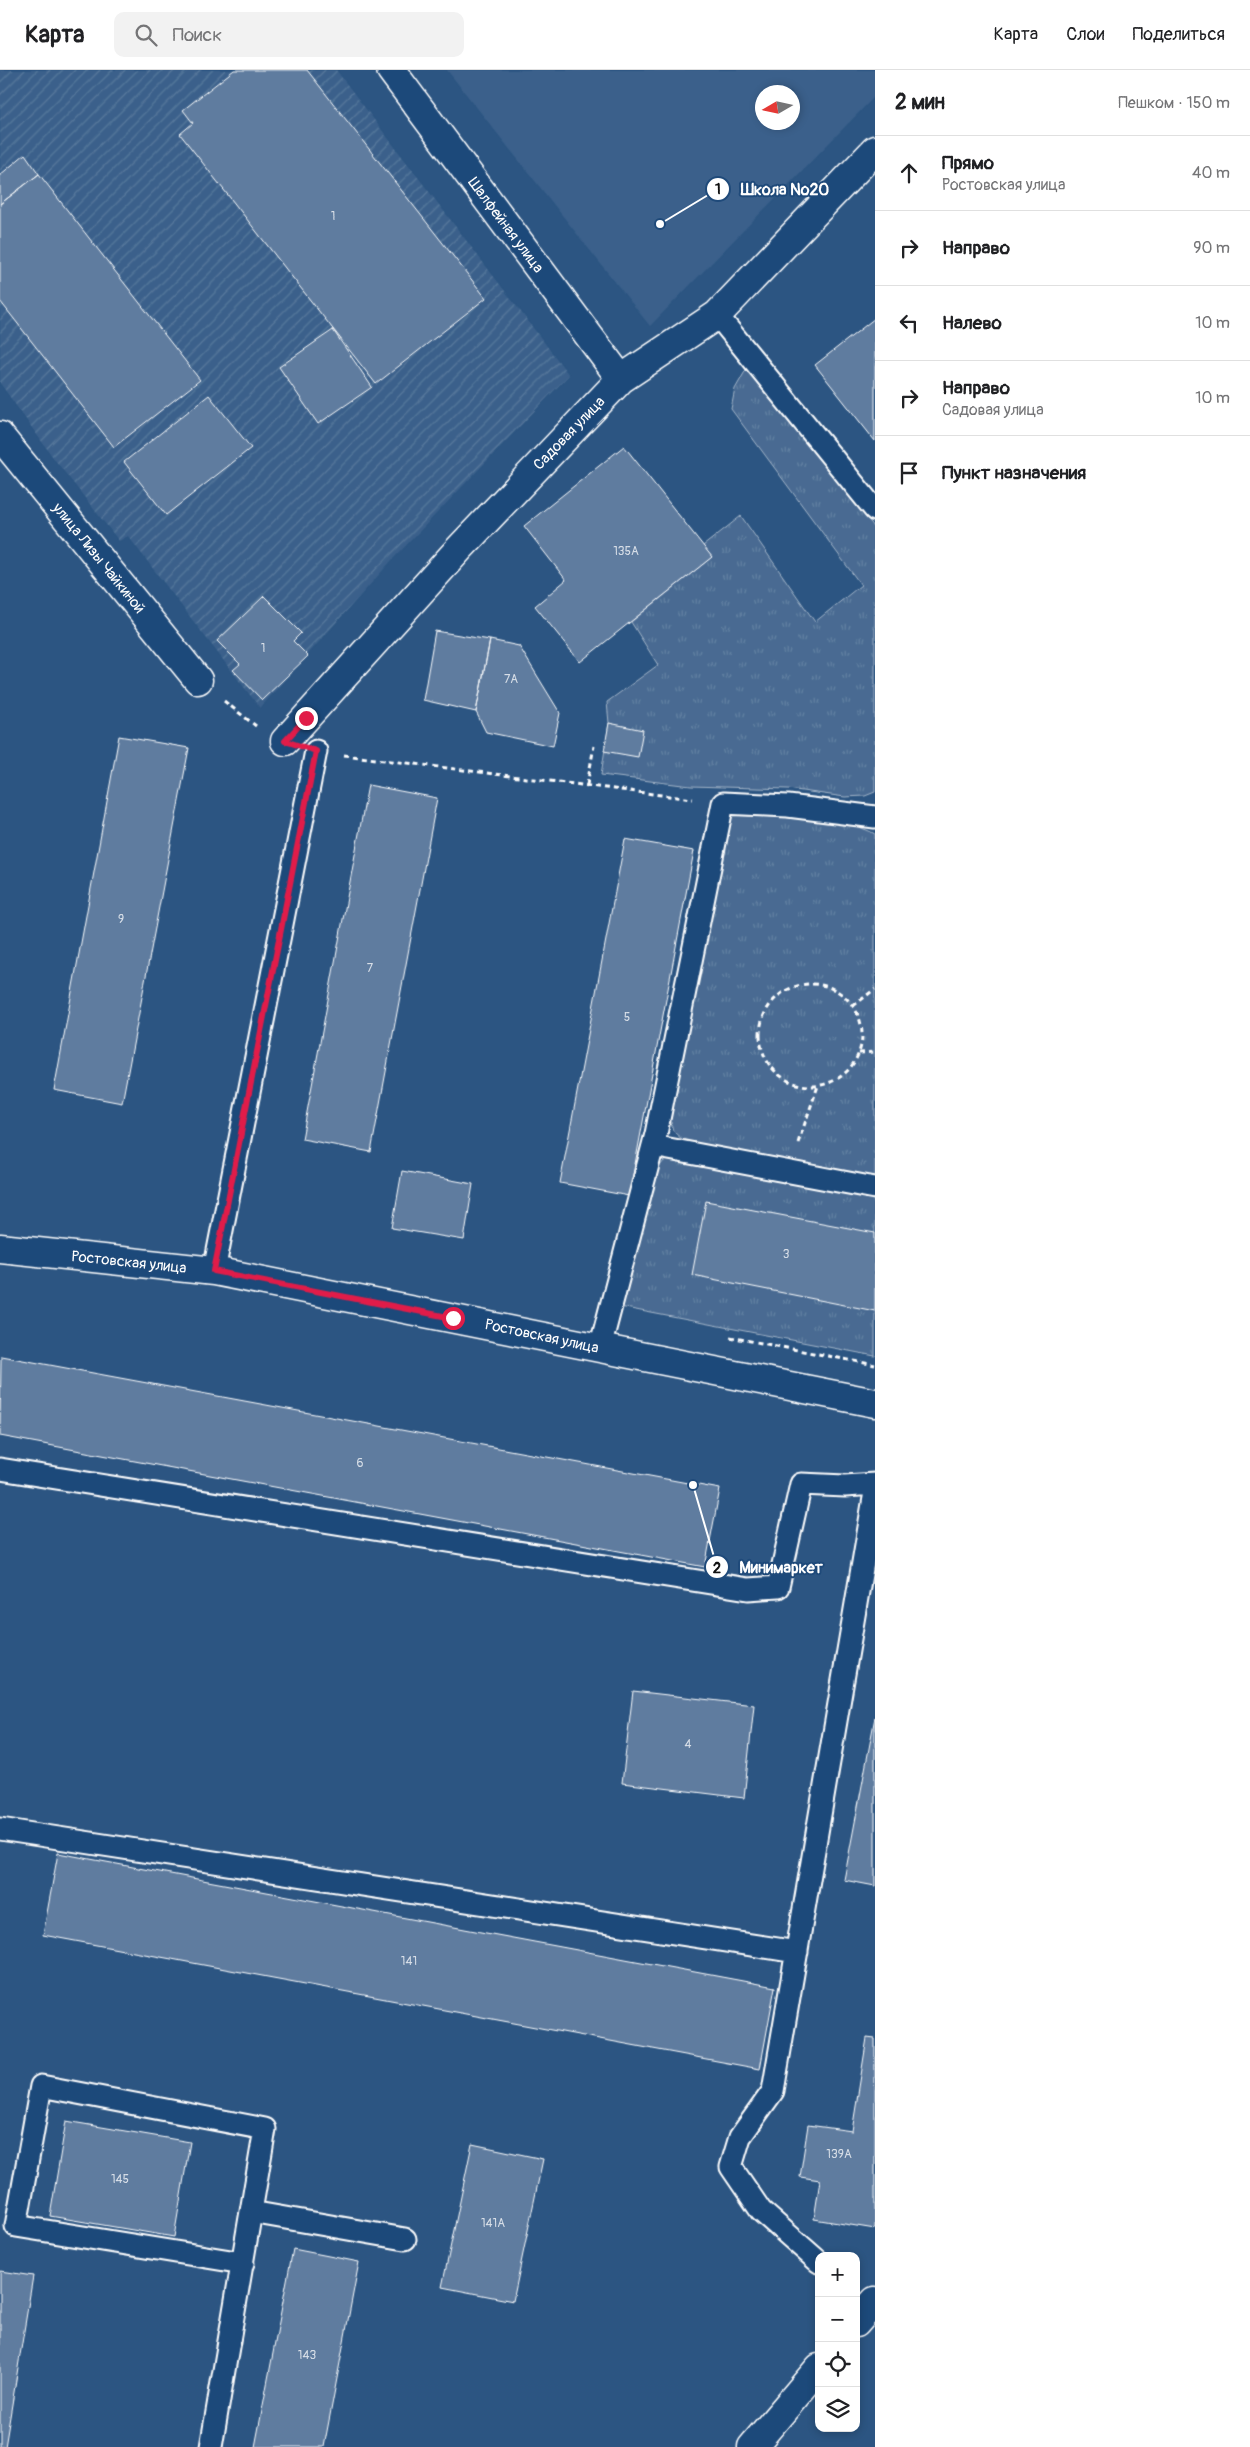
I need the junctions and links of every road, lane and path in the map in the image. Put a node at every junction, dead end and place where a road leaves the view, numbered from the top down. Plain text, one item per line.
1 (391, 70) edge
2 (875, 150) edge
3 (718, 315) junction
4 (621, 379) junction
5 (0, 436) edge
6 (875, 510) edge
7 (198, 680) joint
8 (285, 741) joint
9 (594, 746) dead end
10 (316, 751) joint
11 (587, 785) junction
12 (723, 803) junction
13 (875, 817) edge
14 (875, 989) edge
15 (853, 1006) junction
16 (875, 1052) edge
17 (860, 1053) junction
18 (818, 1086) junction
19 (653, 1146) junction
20 (788, 1172) junction
21 (875, 1188) edge
22 (0, 1248) edge
23 (214, 1271) junction
24 (600, 1348) junction
25 (875, 1403) edge
26 (0, 1470) edge
27 (875, 1484) edge
28 (875, 1492) edge
29 (0, 1829) edge
30 (797, 1952) junction
31 (251, 2212) junction
32 (405, 2239) dead end
33 (815, 2258) edge
34 (242, 2263) junction
35 (815, 2373) edge
36 (211, 2447) edge
37 (752, 2447) edge

1 - 4 street, Шалфейная улица
2 - 3 street, Садовая улица
3 - 4 street, Садовая улица
3 - 6 lane
4 - 8 street, Садовая улица
5 - 7 street, улица Лизы Чайкиной
7 - 8 path
9 - 11 path
10 - 11 path
10 - 23 lane
11 - 12 path
12 - 13 lane
12 - 19 lane
14 - 15 path
15 - 17 path
15 - 18 path
16 - 17 path
17 - 18 path
18 - 20 path
19 - 20 lane
19 - 24 lane
20 - 21 lane
22 - 23 street, Ростовская улица
23 - 24 street, Ростовская улица
24 - 25 street, Ростовская улица
26 - 27 lane
28 - 30 lane
29 - 30 lane
30 - 33 lane
31 - 32 lane
31 - 34 lane
31 - 34 lane
34 - 36 lane
35 - 37 street

